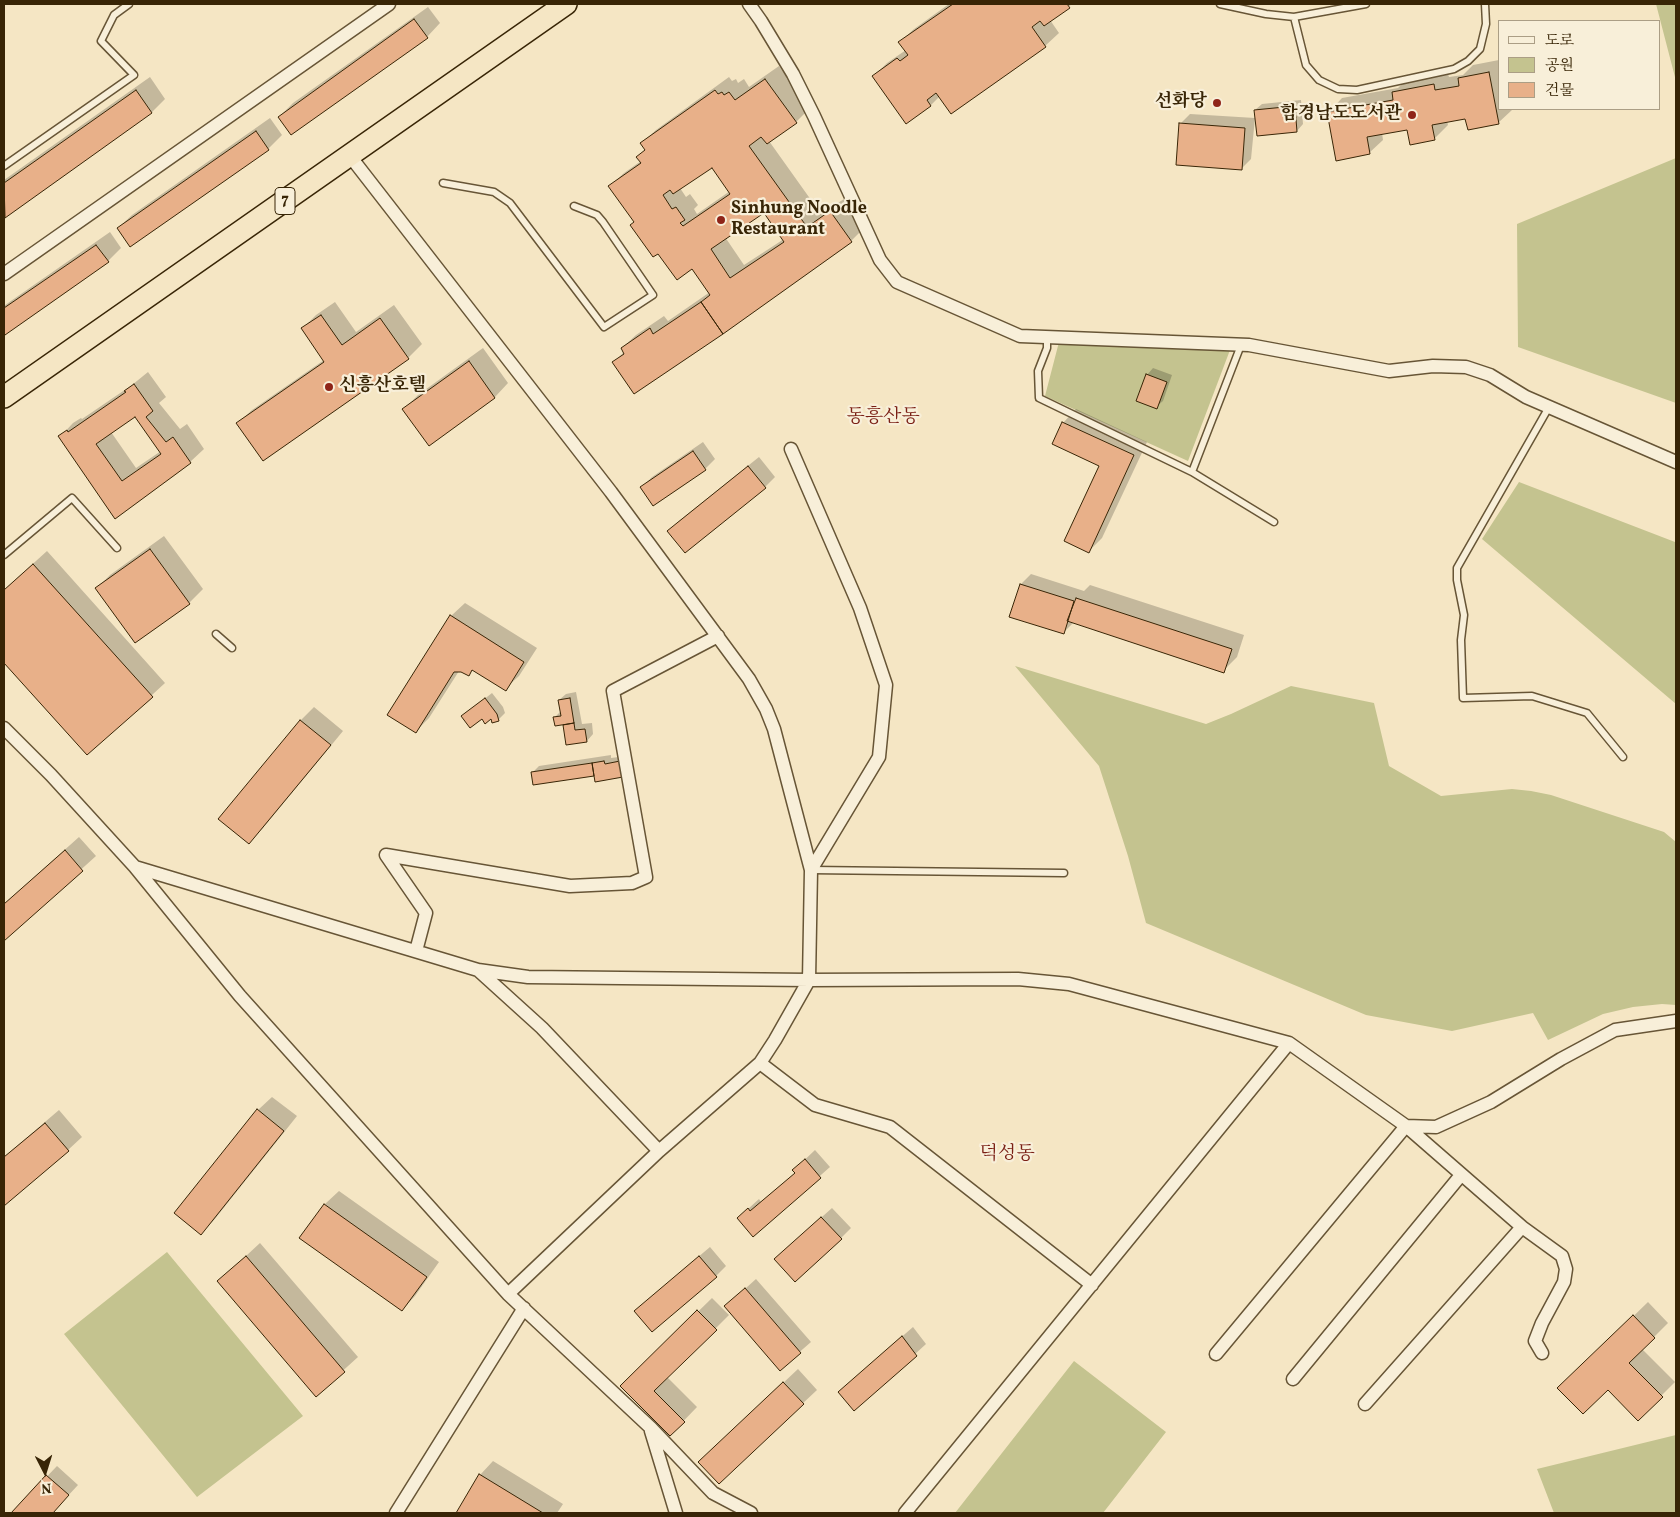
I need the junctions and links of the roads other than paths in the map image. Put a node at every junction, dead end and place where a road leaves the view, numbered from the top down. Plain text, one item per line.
1 (129, 4) edge
2 (390, 4) edge
3 (566, 4) edge
4 (749, 4) edge
5 (1220, 4) edge
6 (1366, 4) edge
7 (1485, 4) edge
8 (1294, 17) junction
9 (350, 156) junction
10 (4, 166) edge
11 (443, 183) dead end
12 (574, 206) dead end
13 (4, 274) edge
14 (1047, 337) junction
15 (1241, 344) junction
16 (4, 397) edge
17 (1549, 407) junction
18 (792, 449) dead end
19 (1676, 462) edge
20 (1192, 472) junction
21 (1274, 522) dead end
22 (116, 548) dead end
23 (4, 555) edge
24 (216, 634) dead end
25 (718, 636) junction
26 (232, 648) dead end
27 (4, 728) edge
28 (1623, 756) dead end
29 (135, 867) junction
30 (811, 870) junction
31 (1064, 873) dead end
32 (416, 951) junction
33 (478, 970) junction
34 (808, 980) junction
35 (1676, 1022) edge
36 (1289, 1043) junction
37 (760, 1063) junction
38 (1406, 1126) junction
39 (659, 1151) junction
40 (1461, 1175) junction
41 (1522, 1227) junction
42 (1092, 1285) junction
43 (508, 1294) junction
44 (524, 1308) junction
45 (1542, 1353) dead end
46 (1216, 1354) dead end
47 (1293, 1379) dead end
48 (1364, 1404) dead end
49 (651, 1428) junction
50 (396, 1513) edge
51 (676, 1513) edge
52 (751, 1513) edge
53 (905, 1513) edge

1 - 10 lane
2 - 13 street
3 - 9 highway, 7
4 - 14 street
5 - 8 lane
6 - 8 lane
7 - 8 lane
9 - 16 highway, 7
9 - 25 street
11 - 12 lane
14 - 15 street
14 - 20 lane
15 - 17 street
15 - 20 lane
17 - 19 street
17 - 28 lane
18 - 30 street
20 - 21 lane
22 - 23 lane
24 - 26 lane
25 - 30 street
25 - 32 street
27 - 29 street
29 - 32 street
29 - 43 street
30 - 31 lane
30 - 34 street
32 - 33 street
33 - 34 street
33 - 39 street
34 - 36 street
34 - 37 street
35 - 38 street
36 - 38 street
36 - 42 street
37 - 39 street
37 - 42 street
38 - 40 street
38 - 46 street
39 - 43 street
40 - 41 street
40 - 47 street
41 - 45 street
41 - 48 street
42 - 53 street
43 - 44 street
44 - 49 street
44 - 50 street
49 - 51 street
49 - 52 street

